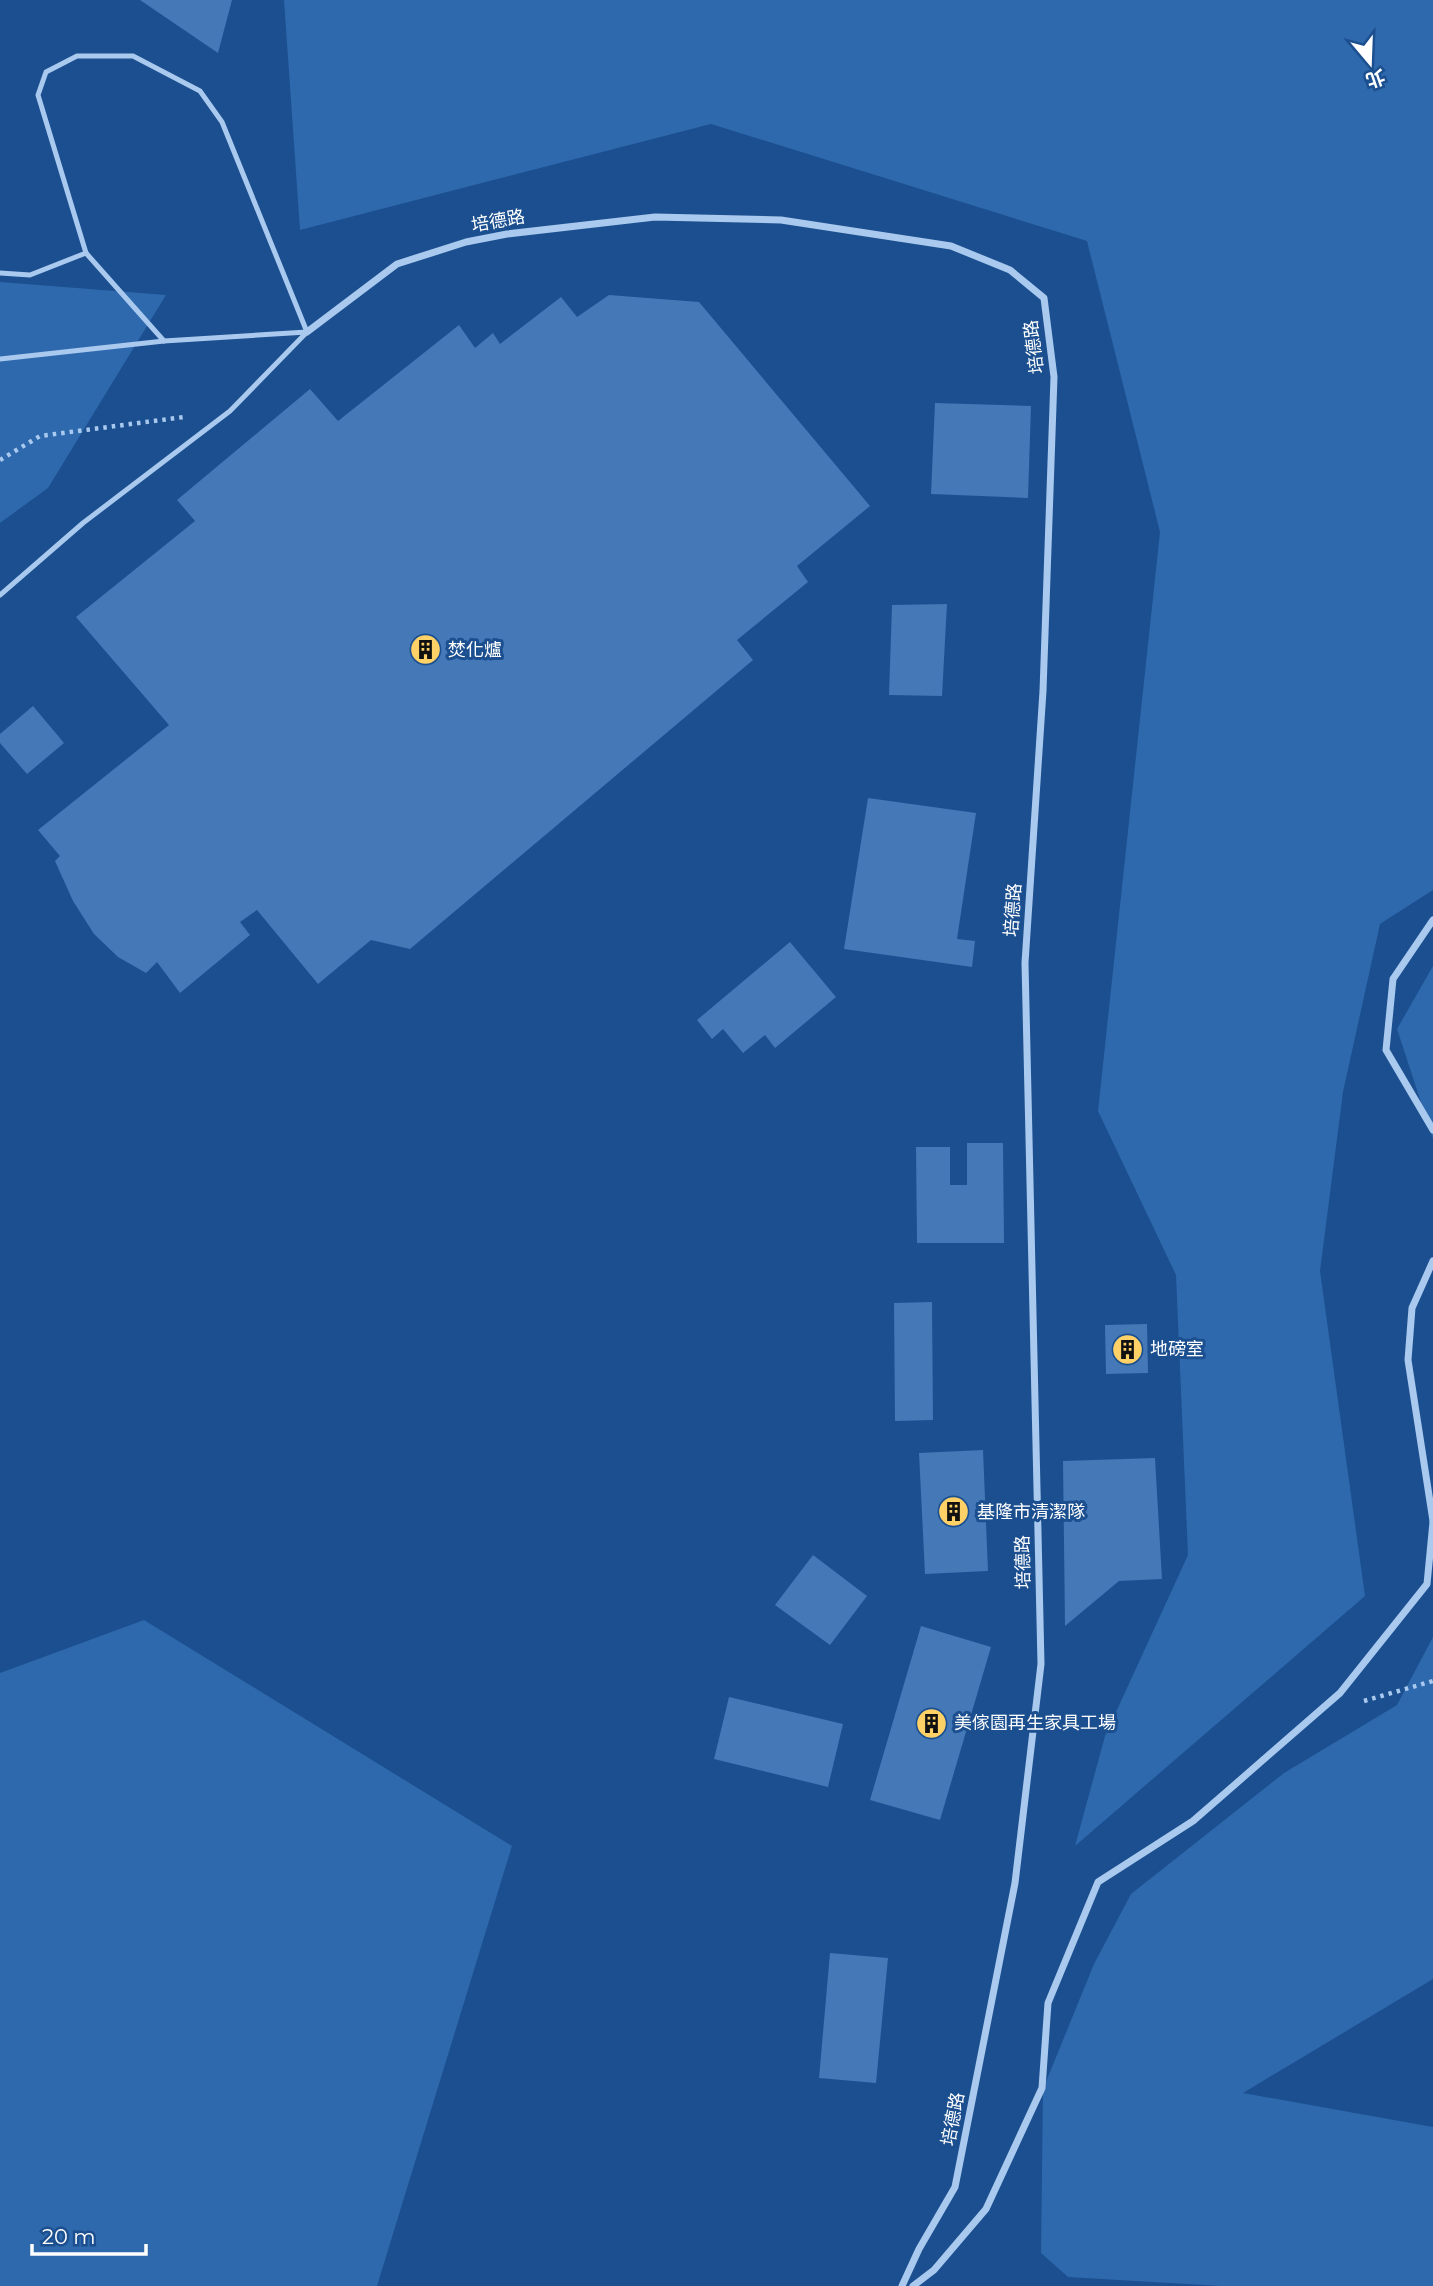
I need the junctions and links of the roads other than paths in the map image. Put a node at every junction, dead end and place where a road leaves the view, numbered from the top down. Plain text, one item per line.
1 (86, 253) junction
2 (0, 273) edge
3 (307, 332) junction
4 (163, 341) junction
5 (0, 359) edge
6 (0, 595) edge
7 (1433, 920) edge
8 (1433, 1130) edge
9 (1433, 1261) edge
10 (1433, 1522) edge
11 (902, 2286) edge
12 (913, 2286) edge

1 - 2 lane
1 - 3 lane
1 - 4 lane
3 - 4 lane
3 - 6 lane
3 - 11 street, 培德路
4 - 5 lane
7 - 8 street
9 - 10 street
10 - 12 street

